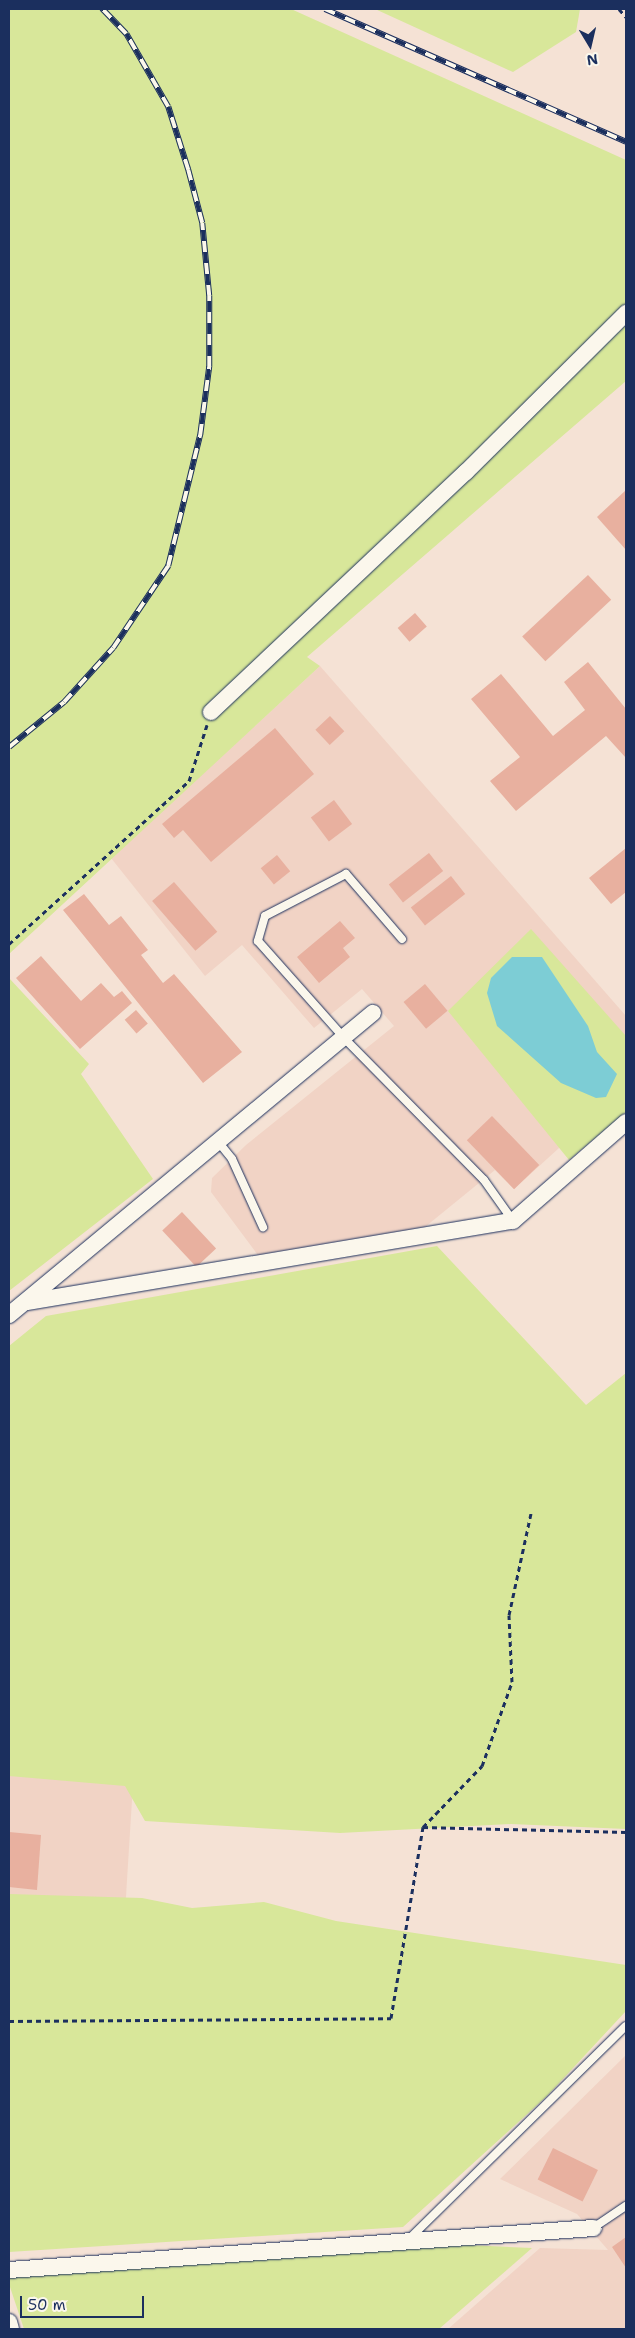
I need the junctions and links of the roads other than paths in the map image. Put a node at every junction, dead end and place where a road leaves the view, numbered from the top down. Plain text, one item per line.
1 (626, 313) edge
2 (211, 712) road end
3 (402, 939) dead end
4 (374, 1013) dead end
5 (344, 1038) junction
6 (626, 1122) edge
7 (220, 1144) junction
8 (513, 1220) junction
9 (263, 1227) dead end
10 (27, 1302) junction
11 (9, 1315) edge
12 (626, 2026) edge
13 (626, 2206) edge
14 (593, 2228) joint
15 (406, 2241) junction
16 (9, 2270) edge
17 (9, 2322) edge
18 (11, 2329) edge

1 - 2 street
3 - 5 lane
4 - 5 street
5 - 7 street
5 - 8 lane
6 - 8 street
7 - 9 lane
7 - 10 street
8 - 10 street
10 - 11 street
12 - 15 lane
13 - 14 lane
14 - 15 street
15 - 16 street
17 - 18 street

